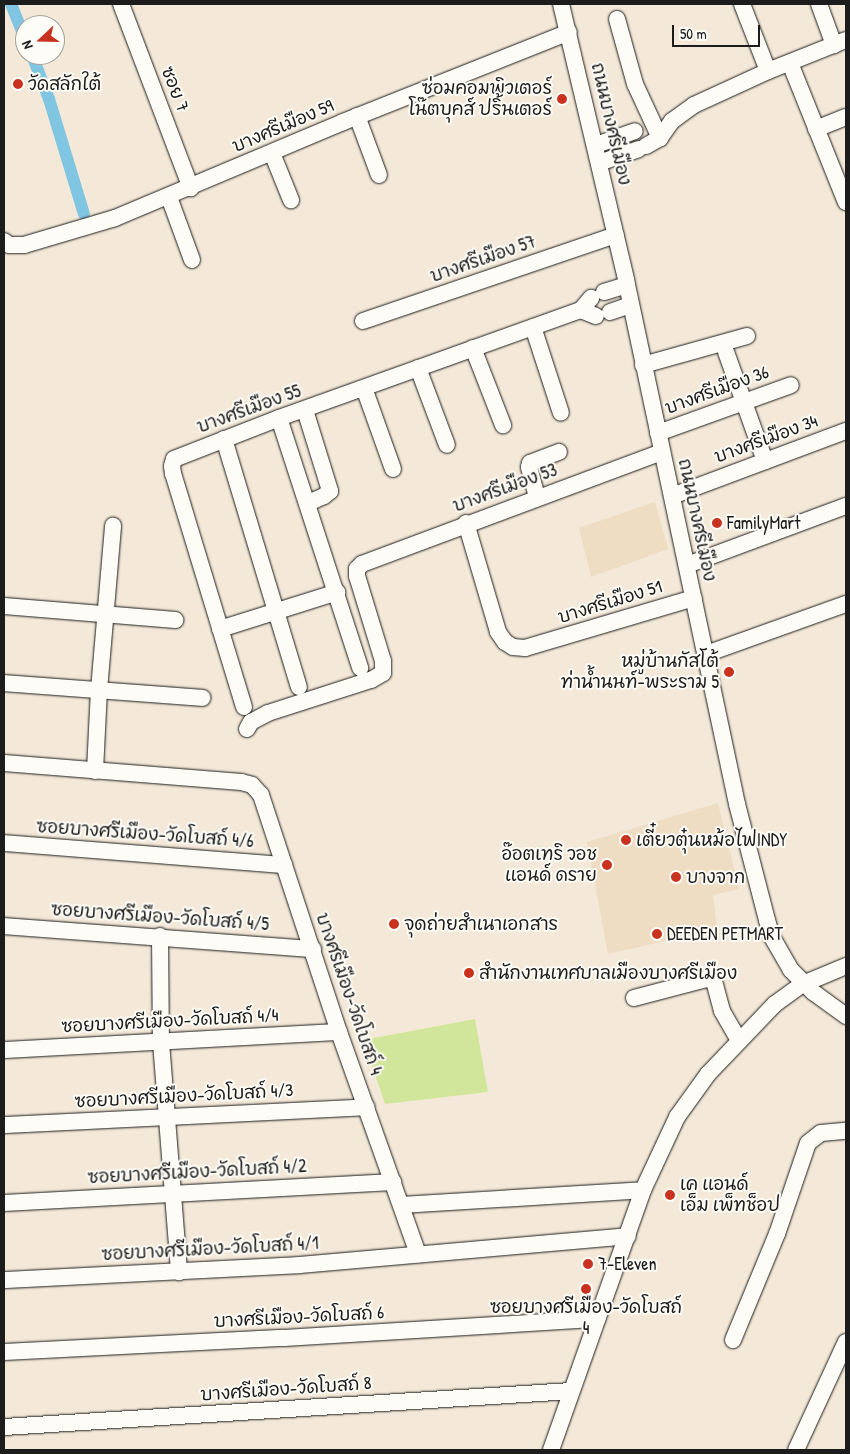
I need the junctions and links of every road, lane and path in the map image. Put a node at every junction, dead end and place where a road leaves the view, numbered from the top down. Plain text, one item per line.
1 (121, 4) edge
2 (561, 4) edge
3 (742, 4) edge
4 (819, 4) edge
5 (617, 19) dead end
6 (569, 32) junction
7 (843, 44) edge
8 (790, 63) junction
9 (768, 71) junction
10 (357, 116) junction
11 (846, 117) edge
12 (816, 129) junction
13 (646, 136) junction
14 (596, 145) junction
15 (272, 153) junction
16 (599, 163) junction
17 (379, 175) dead end
18 (191, 188) junction
19 (169, 197) junction
20 (291, 200) dead end
21 (846, 202) edge
22 (616, 235) junction
23 (6, 243) edge
24 (192, 260) dead end
25 (627, 285) junction
26 (596, 305) junction
27 (630, 305) junction
28 (363, 321) dead end
29 (533, 327) junction
30 (747, 336) dead end
31 (473, 348) junction
32 (726, 352) dead end
33 (643, 365) junction
34 (418, 368) junction
35 (791, 385) dead end
36 (364, 388) junction
37 (743, 401) junction
38 (305, 410) junction
39 (561, 413) dead end
40 (279, 418) junction
41 (503, 426) dead end
42 (846, 431) edge
43 (658, 433) junction
44 (224, 439) junction
45 (447, 445) dead end
46 (559, 452) dead end
47 (662, 452) junction
48 (765, 461) junction
49 (393, 469) dead end
50 (672, 496) junction
51 (537, 497) junction
52 (308, 502) junction
53 (846, 506) edge
54 (466, 523) junction
55 (113, 526) dead end
56 (687, 564) junction
57 (337, 592) junction
58 (694, 598) junction
59 (846, 604) edge
60 (4, 606) edge
61 (276, 612) junction
62 (106, 614) junction
63 (175, 620) dead end
64 (220, 629) junction
65 (706, 654) junction
66 (360, 668) dead end
67 (4, 684) edge
68 (299, 687) dead end
69 (99, 690) junction
70 (202, 698) dead end
71 (244, 706) dead end
72 (247, 729) dead end
73 (4, 763) edge
74 (95, 771) junction
75 (4, 843) edge
76 (284, 865) junction
77 (4, 926) edge
78 (160, 936) junction
79 (312, 949) junction
80 (846, 966) edge
81 (803, 984) junction
82 (634, 998) dead end
83 (846, 1016) edge
84 (339, 1032) junction
85 (739, 1040) junction
86 (161, 1042) junction
87 (4, 1050) edge
88 (367, 1107) junction
89 (167, 1117) junction
90 (4, 1125) edge
91 (846, 1131) edge
92 (393, 1182) junction
93 (643, 1190) junction
94 (172, 1193) junction
95 (4, 1203) edge
96 (402, 1205) junction
97 (628, 1236) junction
98 (418, 1254) junction
99 (179, 1272) junction
100 (4, 1280) edge
101 (597, 1319) junction
102 (733, 1340) dead end
103 (846, 1342) edge
104 (4, 1352) edge
105 (571, 1391) junction
106 (4, 1427) edge
107 (551, 1450) edge
108 (796, 1450) edge

1 - 18 street, ซอย 7
2 - 6 street, ถนนบางศรีเมือง
3 - 9 street
4 - 7 street
5 - 13 street
6 - 10 street, บางศรีเมือง 59
6 - 14 street, ถนนบางศรีเมือง
7 - 8 street
8 - 9 street
8 - 12 street
9 - 13 street
10 - 15 street, บางศรีเมือง 59
10 - 17 street
11 - 12 street
12 - 21 street
13 - 14 street
13 - 16 street
14 - 16 street, ถนนบางศรีเมือง
15 - 18 street, บางศรีเมือง 59
15 - 20 street
16 - 22 street, ถนนบางศรีเมือง
18 - 19 street, บางศรีเมือง 59
19 - 23 street, บางศรีเมือง 59
19 - 24 street
22 - 25 street, ถนนบางศรีเมือง
22 - 28 street, บางศรีเมือง 57
25 - 26 street, บางศรีเมือง 55
25 - 27 street, ถนนบางศรีเมือง
26 - 27 street, บางศรีเมือง 55
26 - 29 street, บางศรีเมือง 55
27 - 33 street, ถนนบางศรีเมือง
29 - 31 street, บางศรีเมือง 55
29 - 39 street
30 - 33 street
31 - 34 street, บางศรีเมือง 55
31 - 41 street
32 - 37 street
33 - 43 street, ถนนบางศรีเมือง
34 - 36 street, บางศรีเมือง 55
34 - 45 street
35 - 37 street, บางศรีเมือง 36
36 - 38 street, บางศรีเมือง 55
36 - 49 street
37 - 43 street, บางศรีเมือง 36
37 - 48 street
38 - 40 street, บางศรีเมือง 55
38 - 52 street
40 - 44 street, บางศรีเมือง 55
40 - 52 street
42 - 48 street, บางศรีเมือง 34
43 - 47 street, ถนนบางศรีเมือง
44 - 61 street
44 - 64 street, บางศรีเมือง 55
46 - 51 street
47 - 50 street, ถนนบางศรีเมือง
47 - 51 street, บางศรีเมือง 53
48 - 50 street, บางศรีเมือง 34
50 - 56 street, ถนนบางศรีเมือง
51 - 54 street, บางศรีเมือง 53
52 - 57 street
53 - 56 street
54 - 58 street, บางศรีเมือง 51
54 - 72 street, บางศรีเมือง 53
55 - 62 street
56 - 58 street, ถนนบางศรีเมือง
57 - 61 street
57 - 66 street
58 - 65 street, ถนนบางศรีเมือง
59 - 65 street
60 - 62 street
61 - 64 street
61 - 68 street
62 - 63 street
62 - 69 street
64 - 71 street, บางศรีเมือง 55
65 - 81 street, ถนนบางศรีเมือง
67 - 69 street
69 - 70 street
69 - 74 street
73 - 74 street, บางศรีเมือง-วัดโบสถ์ 4
74 - 76 street, บางศรีเมือง-วัดโบสถ์ 4
75 - 76 street, ซอยบางศรีเมือง-วัดโบสถ์ 4/6
76 - 79 street, บางศรีเมือง-วัดโบสถ์ 4
77 - 78 street, ซอยบางศรีเมือง-วัดโบสถ์ 4/5
78 - 79 street, ซอยบางศรีเมือง-วัดโบสถ์ 4/5
78 - 86 street
79 - 84 street, บางศรีเมือง-วัดโบสถ์ 4
80 - 81 street
81 - 83 street, ถนนบางศรีเมือง
81 - 85 street
82 - 85 street
84 - 86 street, ซอยบางศรีเมือง-วัดโบสถ์ 4/4
84 - 88 street, บางศรีเมือง-วัดโบสถ์ 4
85 - 93 street
86 - 87 street, ซอยบางศรีเมือง-วัดโบสถ์ 4/4
86 - 89 street
88 - 89 street, ซอยบางศรีเมือง-วัดโบสถ์ 4/3
88 - 92 street, บางศรีเมือง-วัดโบสถ์ 4
89 - 90 street, ซอยบางศรีเมือง-วัดโบสถ์ 4/3
89 - 94 street
91 - 102 street
92 - 94 street, ซอยบางศรีเมือง-วัดโบสถ์ 4/2
92 - 96 street, บางศรีเมือง-วัดโบสถ์ 4
93 - 96 street
93 - 97 street
94 - 95 street, ซอยบางศรีเมือง-วัดโบสถ์ 4/2
94 - 99 street
96 - 98 street, บางศรีเมือง-วัดโบสถ์ 4
97 - 98 street
97 - 101 street
98 - 99 street, ซอยบางศรีเมือง-วัดโบสถ์ 4/1
99 - 100 street, ซอยบางศรีเมือง-วัดโบสถ์ 4/1
101 - 104 street, บางศรีเมือง-วัดโบสถ์ 6
101 - 105 street
103 - 108 street
105 - 106 street, บางศรีเมือง-วัดโบสถ์ 8
105 - 107 street

